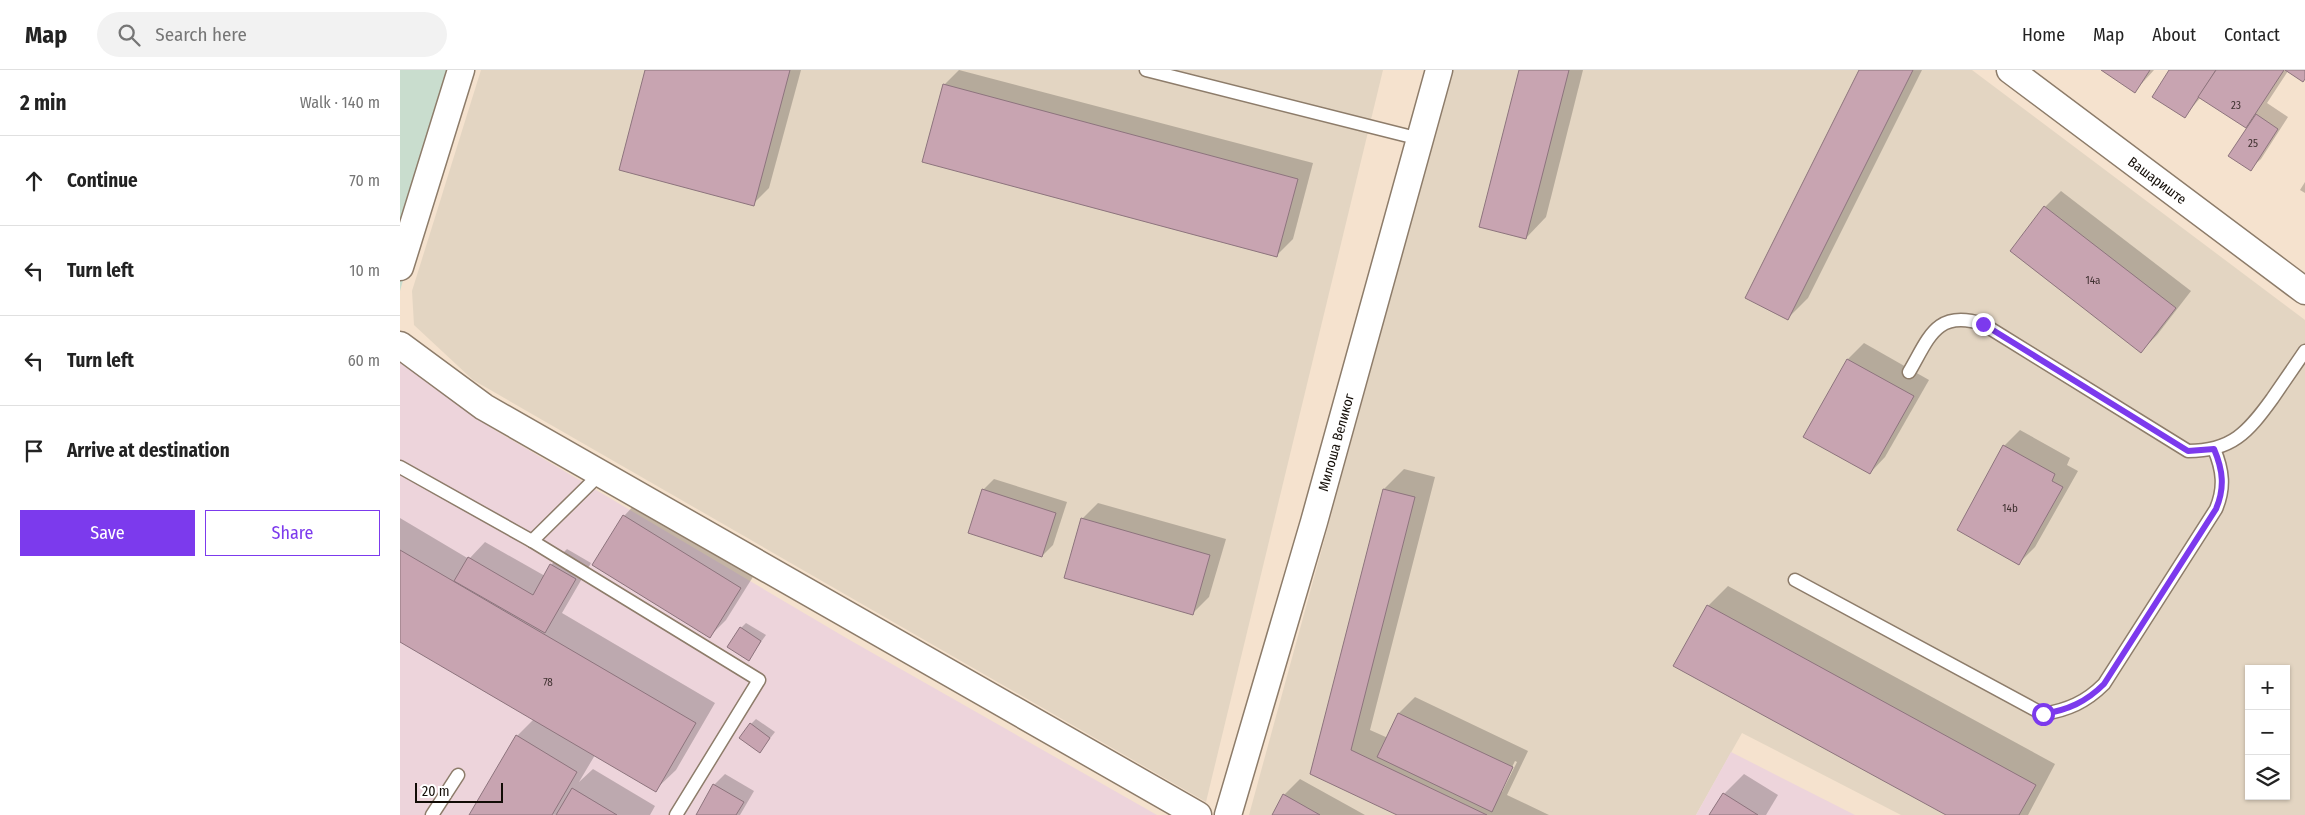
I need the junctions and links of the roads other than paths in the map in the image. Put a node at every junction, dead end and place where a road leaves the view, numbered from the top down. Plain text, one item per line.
1 (461, 70) edge
2 (1146, 70) edge
3 (1439, 70) edge
4 (2010, 70) edge
5 (1420, 139) junction
6 (400, 267) edge
7 (2305, 291) edge
8 (400, 345) edge
9 (2305, 351) edge
10 (1909, 372) dead end
11 (2214, 449) junction
12 (400, 467) edge
13 (600, 474) junction
14 (532, 541) junction
15 (1795, 580) dead end
16 (458, 775) dead end
17 (432, 815) edge
18 (676, 815) edge
19 (1198, 815) edge
20 (1228, 815) edge

1 - 6 street
2 - 5 lane
3 - 5 street, Милоша Великог
4 - 7 street, Вашариште
5 - 20 street, Милоша Великог
8 - 13 street
9 - 11 lane
10 - 11 lane
11 - 15 lane
12 - 14 lane
13 - 14 lane
13 - 19 street
14 - 18 lane
16 - 17 lane

